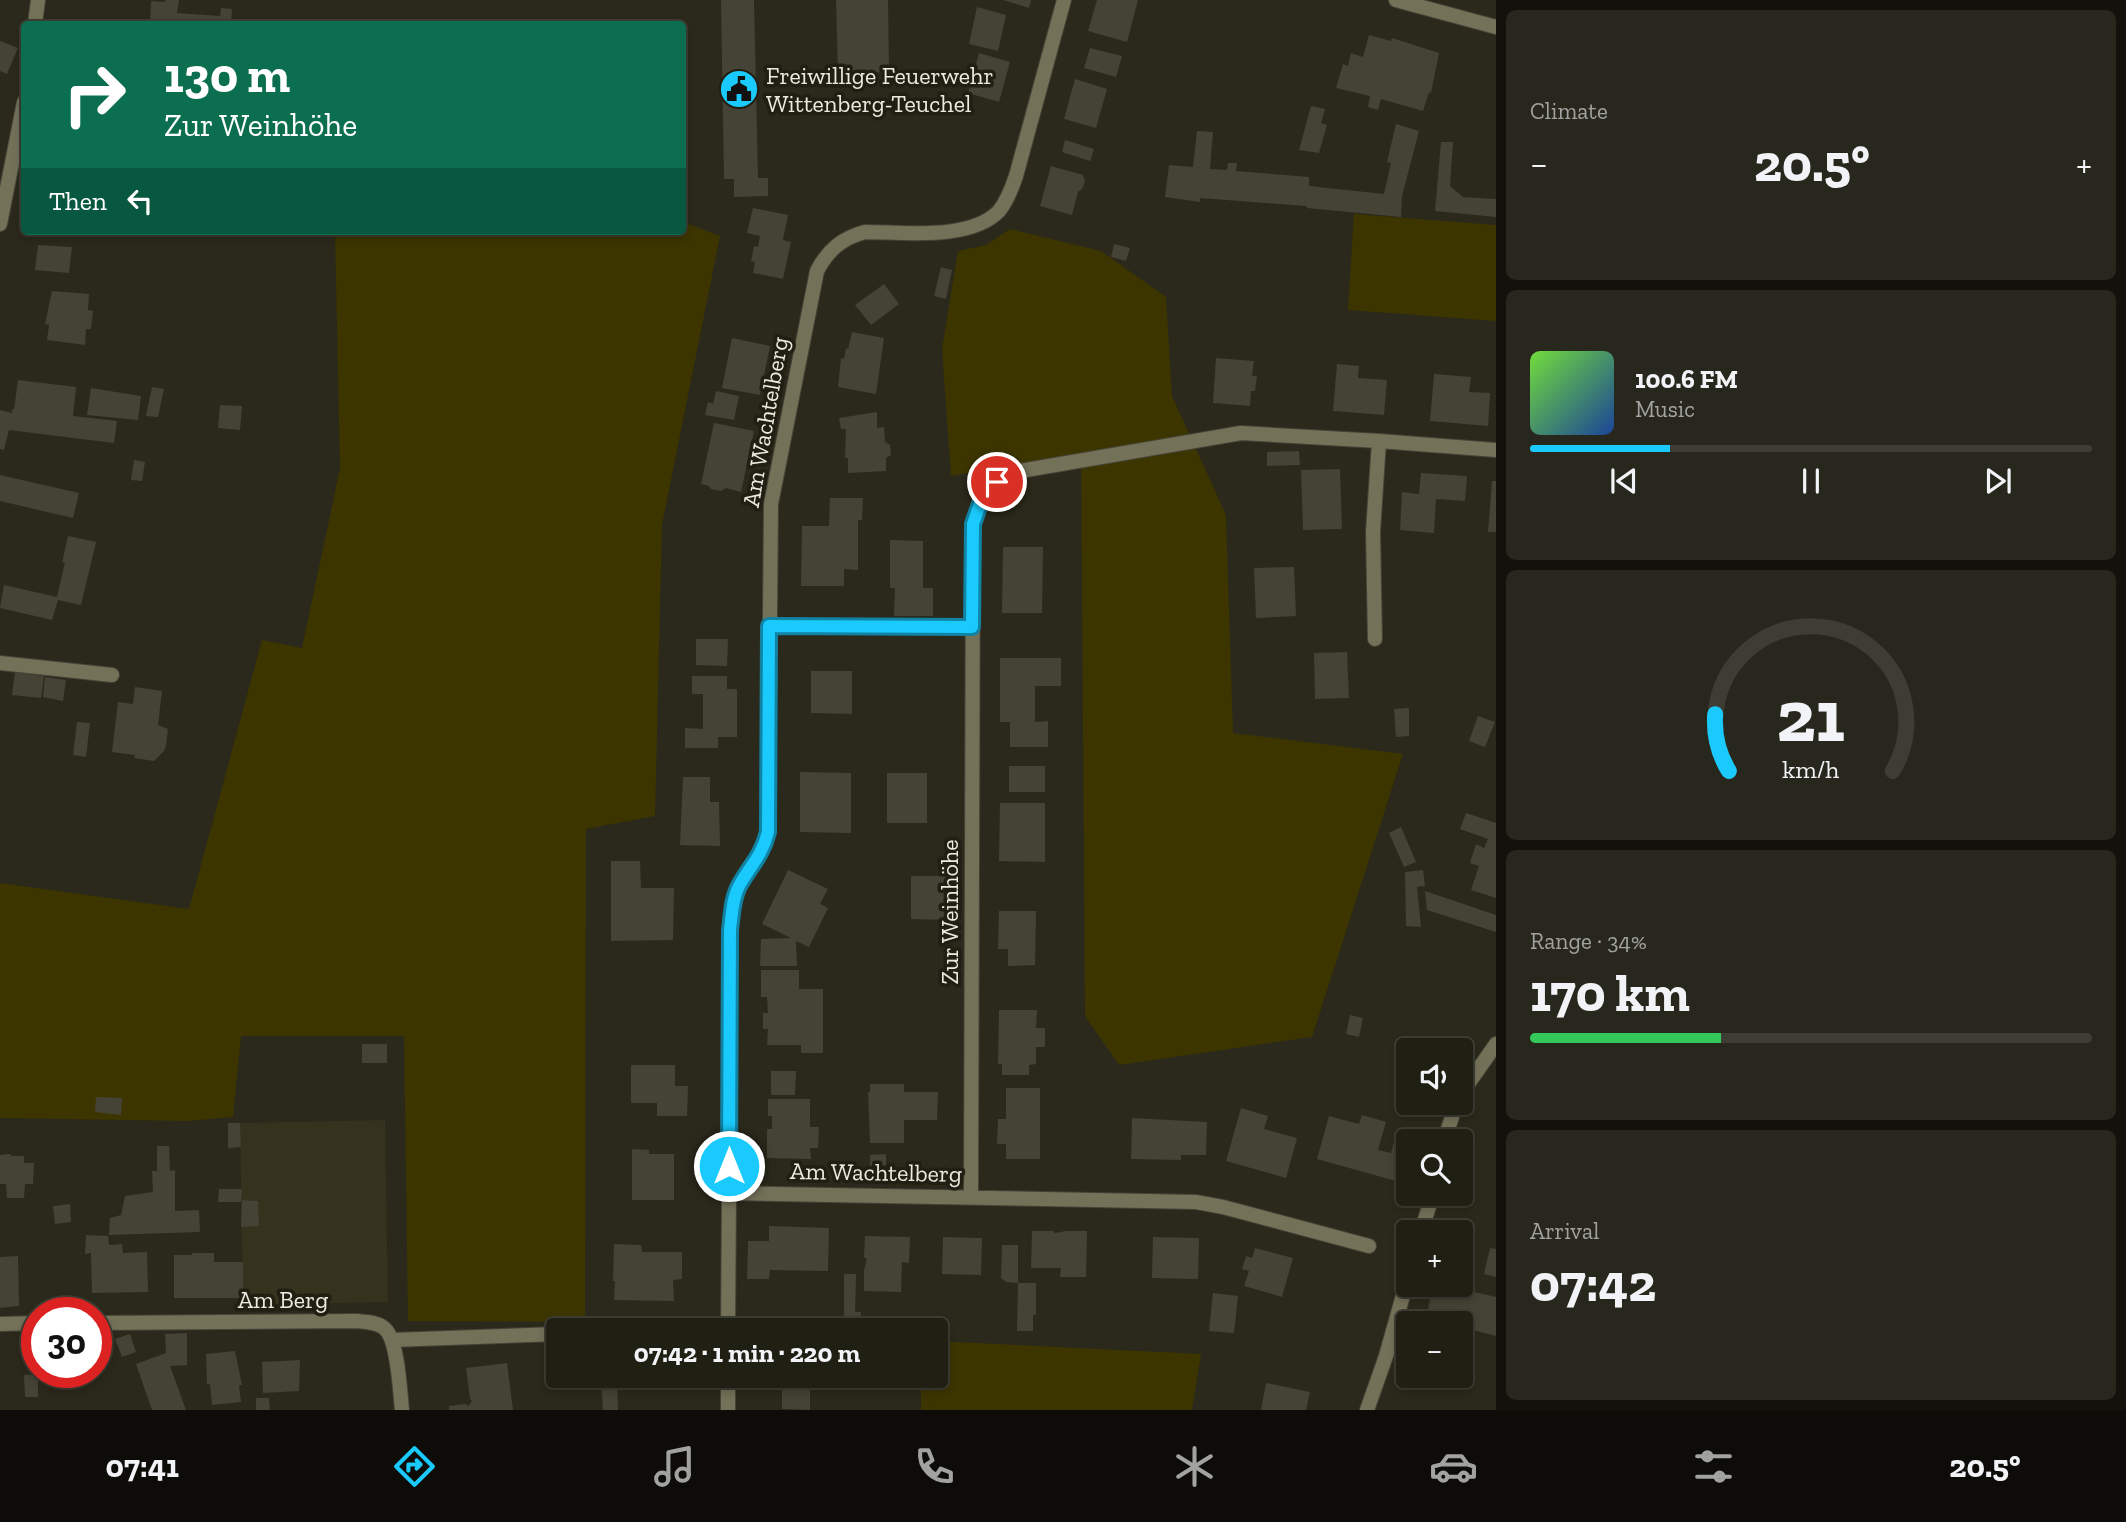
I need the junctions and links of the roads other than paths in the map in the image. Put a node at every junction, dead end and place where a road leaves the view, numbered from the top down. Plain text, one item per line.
1 (37, 0) edge
2 (1064, 0) edge
3 (1396, 0) edge
4 (35, 21) edge
5 (1496, 27) edge
6 (21, 117) edge
7 (0, 224) edge
8 (1379, 441) junction
9 (1496, 450) edge
10 (769, 626) junction
11 (972, 627) junction
12 (1376, 639) dead end
13 (0, 663) edge
14 (112, 675) dead end
15 (1496, 1044) edge
16 (1473, 1077) edge
17 (729, 1193) junction
18 (971, 1197) junction
19 (1369, 1246) dead end
20 (1403, 1297) edge
21 (728, 1318) edge
22 (21, 1323) edge
23 (112, 1323) edge
24 (0, 1324) edge
25 (546, 1334) edge
26 (392, 1340) junction
27 (728, 1388) edge
28 (402, 1410) edge
29 (728, 1410) edge
30 (1367, 1410) edge

1 - 4 street
2 - 10 street, Am Wachtelberg
3 - 5 street
6 - 7 street
8 - 9 street, Zur Weinhöhe
8 - 11 street, Zur Weinhöhe
8 - 12 street
10 - 11 street
10 - 17 street, Am Wachtelberg
11 - 18 street, Zur Weinhöhe
13 - 14 street
15 - 16 street
17 - 18 street, Am Wachtelberg
17 - 21 street
18 - 19 street, Am Wachtelberg
20 - 30 street
22 - 24 street
23 - 26 street, Am Berg
25 - 26 street
26 - 28 street
27 - 29 street

